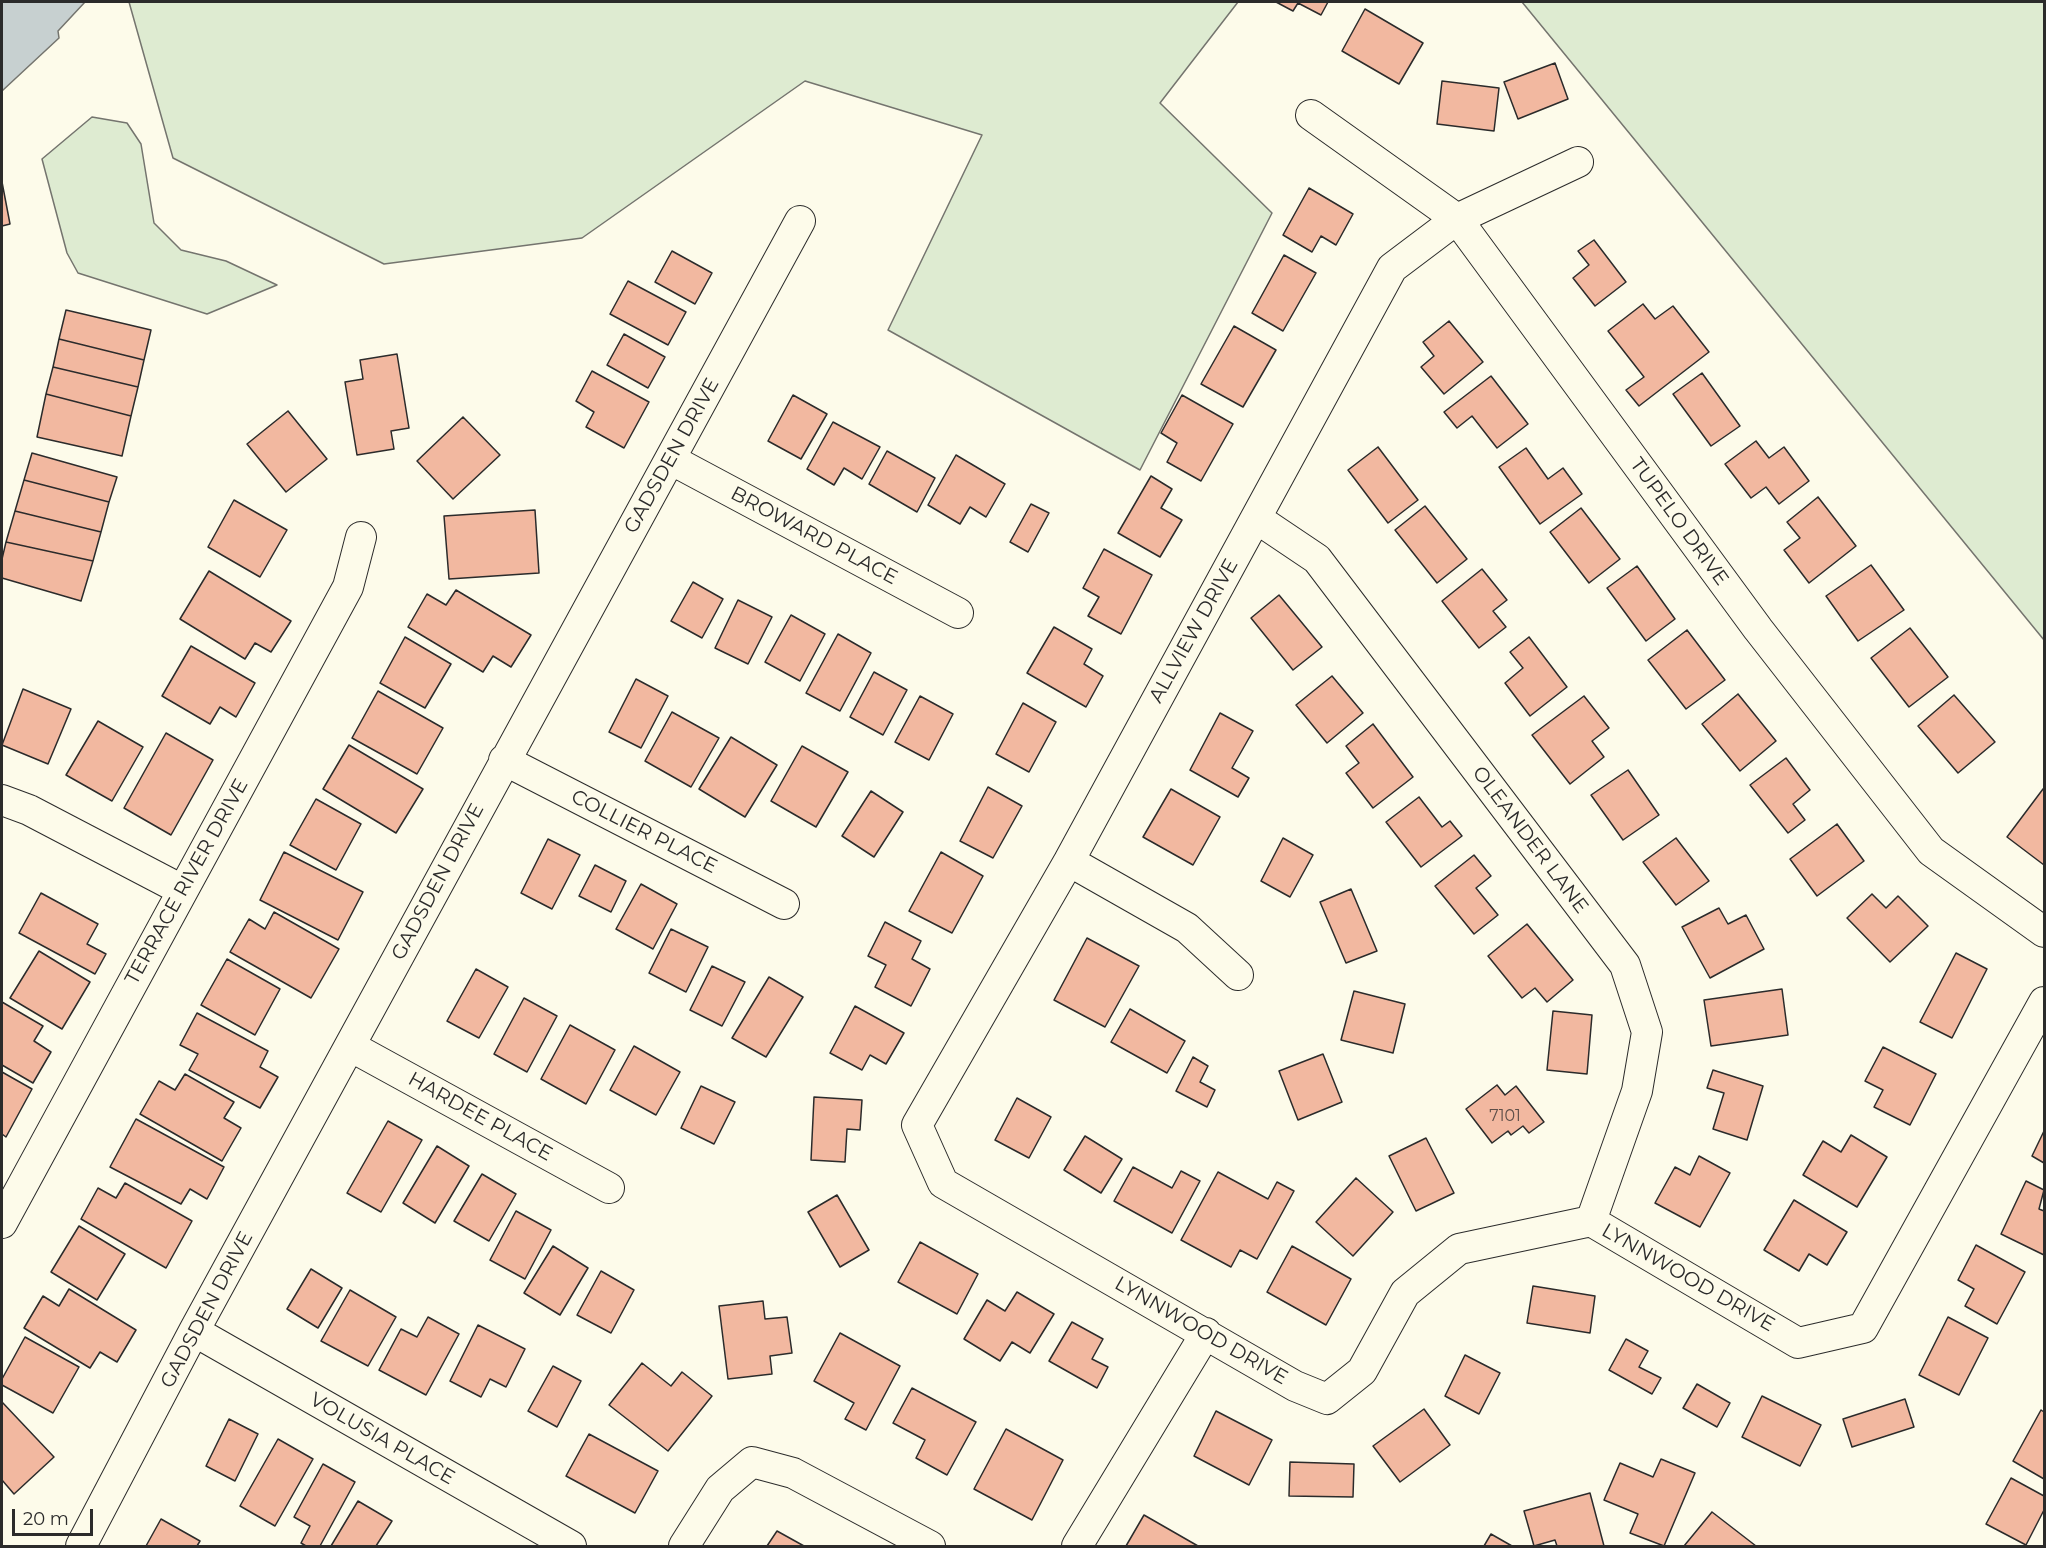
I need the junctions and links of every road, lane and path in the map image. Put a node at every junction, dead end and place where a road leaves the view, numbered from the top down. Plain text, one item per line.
1 (1311, 115) dead end
2 (1578, 162) dead end
3 (1457, 219) junction
4 (800, 220) dead end
5 (670, 459) junction
6 (1256, 518) junction
7 (361, 537) dead end
8 (958, 613) dead end
9 (504, 760) junction
10 (2, 800) edge
11 (1070, 861) junction
12 (182, 890) junction
13 (784, 904) dead end
14 (2044, 932) edge
15 (1238, 975) dead end
16 (2044, 1002) edge
17 (350, 1046) junction
18 (943, 1183) joint
19 (609, 1188) dead end
20 (1591, 1221) junction
21 (2, 1223) edge
22 (194, 1331) junction
23 (1206, 1333) junction
24 (81, 1546) edge
25 (571, 1546) edge
26 (684, 1546) edge
27 (930, 1546) edge
28 (1077, 1546) edge

1 - 3 street, TUPELO DRIVE
2 - 3 street, ALLVIEW DRIVE
3 - 6 street, ALLVIEW DRIVE
3 - 14 street, TUPELO DRIVE
4 - 5 street, GADSDEN DRIVE
5 - 8 street, BROWARD PLACE
5 - 9 street, GADSDEN DRIVE
6 - 11 street, ALLVIEW DRIVE
6 - 20 street, OLEANDER LANE
7 - 12 street, TERRACE RIVER DRIVE
9 - 13 street, COLLIER PLACE
9 - 17 street, GADSDEN DRIVE
10 - 12 street
11 - 15 street
11 - 18 street, ALLVIEW DRIVE
12 - 21 street, TERRACE RIVER DRIVE
16 - 20 street, LYNNWOOD DRIVE
17 - 19 street, HARDEE PLACE
17 - 22 street, GADSDEN DRIVE
18 - 23 street, LYNNWOOD DRIVE
20 - 23 street, LYNNWOOD DRIVE
22 - 24 street, GADSDEN DRIVE
22 - 25 street, VOLUSIA PLACE
23 - 28 street
26 - 27 street

